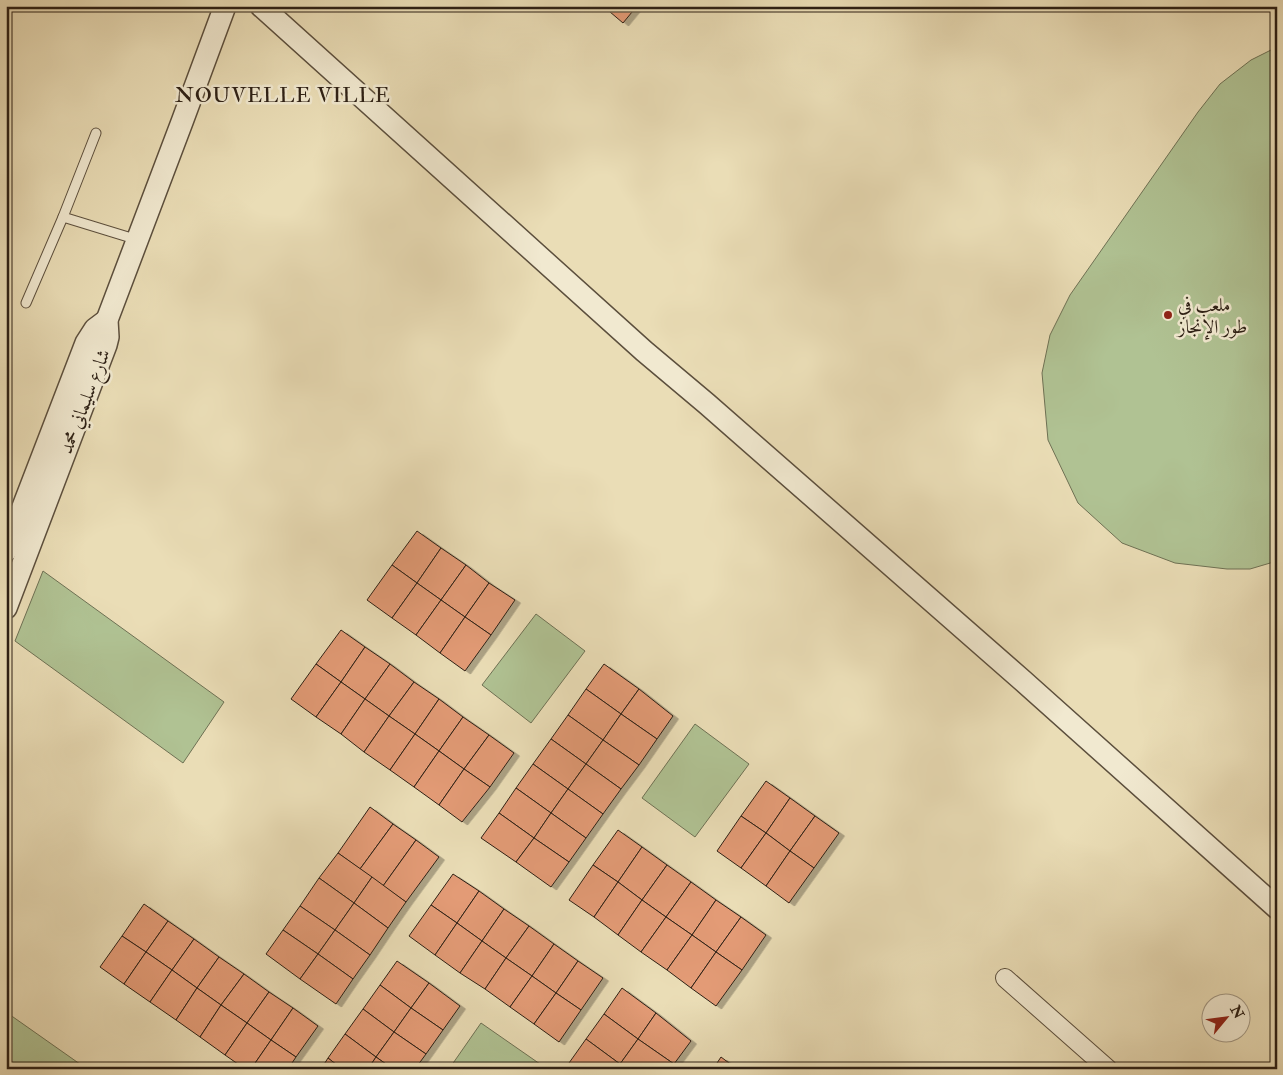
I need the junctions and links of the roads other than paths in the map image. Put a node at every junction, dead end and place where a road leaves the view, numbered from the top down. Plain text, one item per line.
1 (225, 6) edge
2 (261, 6) edge
3 (96, 134) dead end
4 (63, 217) junction
5 (138, 240) junction
6 (26, 303) dead end
7 (107, 320) junction
8 (6, 551) edge
9 (6, 608) edge
10 (1277, 908) edge
11 (1005, 978) dead end
12 (1108, 1069) edge

1 - 5 street
2 - 10 street
3 - 4 lane
4 - 5 lane
4 - 6 lane
5 - 7 street
7 - 8 street, شارع سليماني محمد
7 - 9 street, شارع سليماني محمد
11 - 12 street

